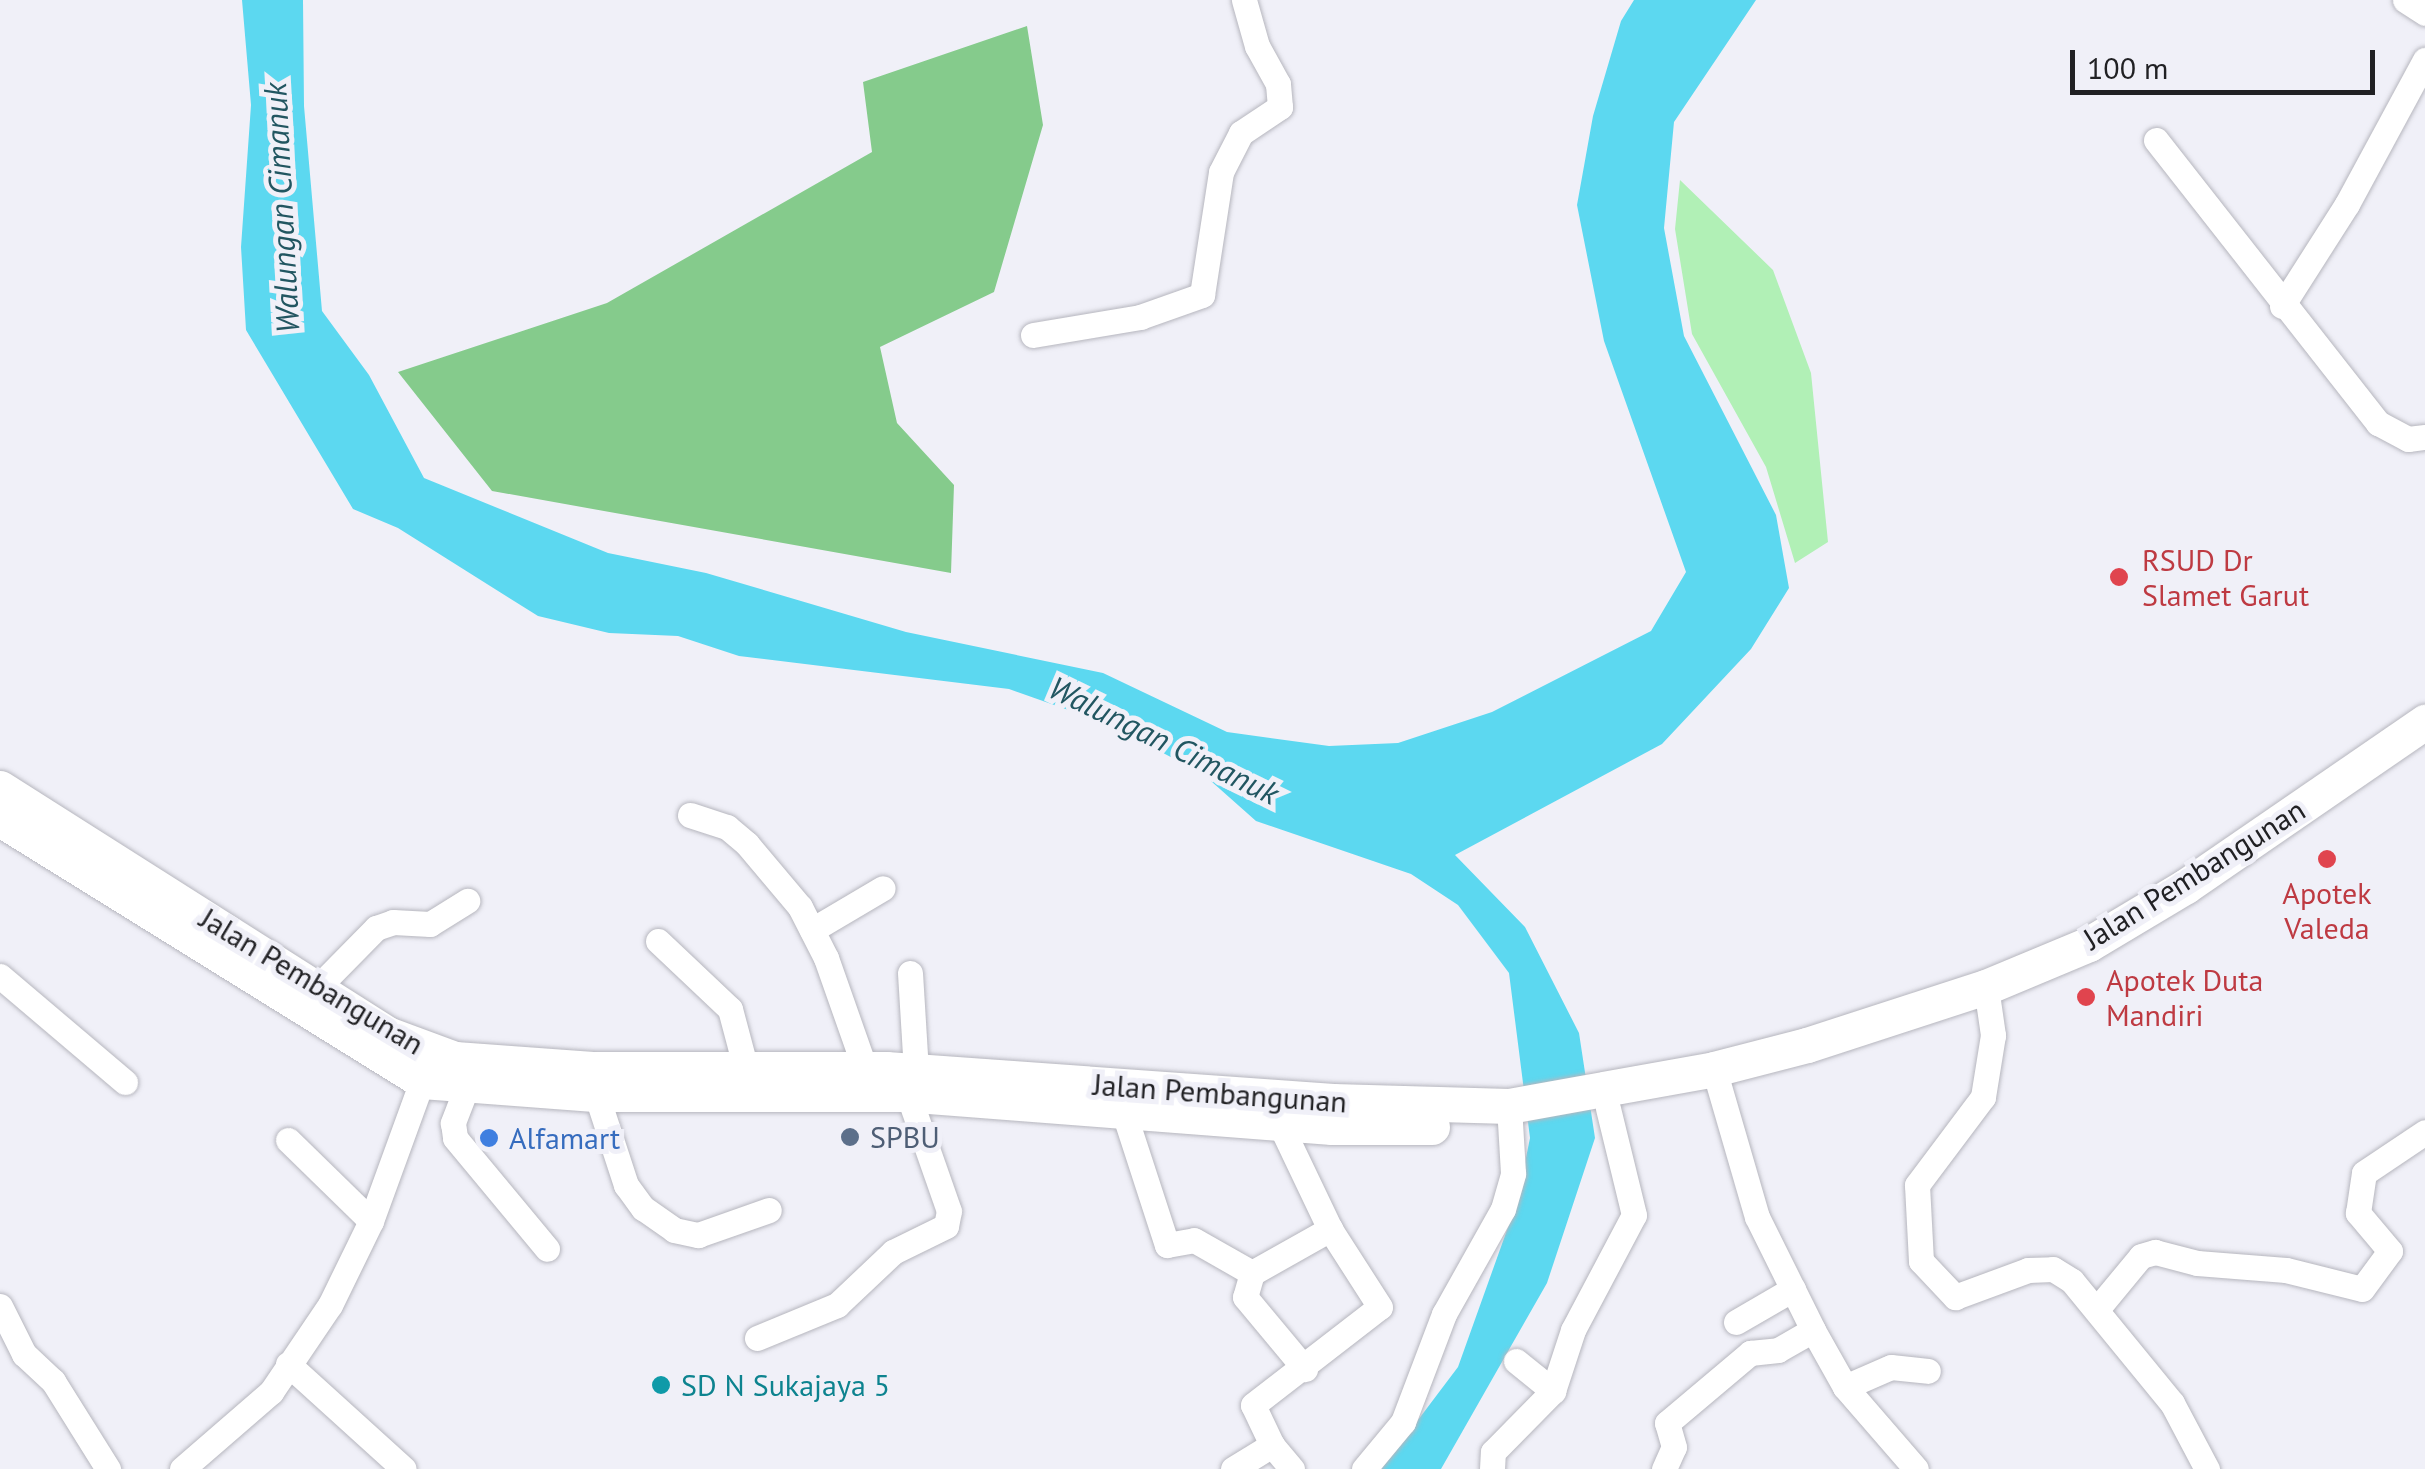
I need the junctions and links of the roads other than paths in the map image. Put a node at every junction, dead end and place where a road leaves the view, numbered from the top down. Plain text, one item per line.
1 (1244, 0) edge
2 (2405, 0) edge
3 (2425, 12) edge
4 (2425, 60) edge
5 (2156, 140) dead end
6 (2282, 306) junction
7 (1033, 335) dead end
8 (2425, 438) edge
9 (2425, 722) edge
10 (2425, 749) edge
11 (0, 788) edge
12 (690, 815) dead end
13 (0, 819) edge
14 (883, 888) dead end
15 (467, 900) dead end
16 (812, 930) junction
17 (658, 940) dead end
18 (261, 969) junction
19 (910, 973) dead end
20 (0, 976) edge
21 (316, 988) junction
22 (1989, 997) junction
23 (746, 1068) junction
24 (865, 1068) junction
25 (907, 1078) junction
26 (1716, 1078) junction
27 (422, 1081) junction
28 (592, 1081) junction
29 (125, 1082) dead end
30 (466, 1086) junction
31 (1598, 1103) junction
32 (1124, 1113) junction
33 (1518, 1114) junction
34 (1280, 1124) junction
35 (2425, 1132) edge
36 (288, 1140) dead end
37 (769, 1210) dead end
38 (371, 1221) junction
39 (1330, 1230) junction
40 (547, 1249) dead end
41 (1252, 1273) junction
42 (1793, 1289) junction
43 (0, 1306) edge
44 (2098, 1308) junction
45 (1736, 1322) dead end
46 (1813, 1330) junction
47 (757, 1338) dead end
48 (1516, 1361) dead end
49 (288, 1364) junction
50 (1305, 1369) junction
51 (1928, 1371) dead end
52 (1844, 1387) junction
53 (1553, 1391) junction
54 (1272, 1445) junction
55 (185, 1468) edge
56 (108, 1469) edge
57 (404, 1469) edge
58 (1234, 1469) edge
59 (1292, 1469) edge
60 (1364, 1469) edge
61 (1492, 1469) edge
62 (1664, 1469) edge
63 (1916, 1469) edge
64 (2207, 1469) edge

1 - 7 street
2 - 3 street
4 - 6 street
5 - 6 street
6 - 8 street
9 - 22 main road, Jalan Pembangunan
10 - 22 main road, Jalan Pembangunan
11 - 18 main road, Jalan Pembangunan
12 - 16 street
13 - 18 main road, Jalan Pembangunan
14 - 16 street
15 - 21 street
16 - 24 street
17 - 23 street
18 - 21 main road, Jalan Pembangunan
18 - 27 main road, Jalan Pembangunan
19 - 25 street
20 - 29 street
21 - 28 main road, Jalan Pembangunan
22 - 26 main road, Jalan Pembangunan
22 - 44 street
23 - 24 main road, Jalan Pembangunan
23 - 28 main road, Jalan Pembangunan
24 - 25 main road, Jalan Pembangunan
25 - 28 main road, Jalan Pembangunan
25 - 32 main road, Jalan Pembangunan
25 - 33 main road, Jalan Pembangunan
25 - 47 street
26 - 31 main road, Jalan Pembangunan
26 - 42 street
27 - 30 main road, Jalan Pembangunan
27 - 38 street
28 - 30 main road, Jalan Pembangunan
28 - 37 street
30 - 40 street
31 - 33 main road, Jalan Pembangunan
31 - 53 street
32 - 34 main road, Jalan Pembangunan
32 - 41 street
33 - 34 main road, Jalan Pembangunan
33 - 60 street
34 - 39 street
35 - 44 street
36 - 38 street
38 - 49 street
39 - 41 street
39 - 50 street
41 - 50 street
42 - 45 street
42 - 46 street
43 - 56 street
44 - 64 street
46 - 52 street
46 - 62 street
48 - 53 street
49 - 55 street
49 - 57 street
50 - 54 street
51 - 52 street
52 - 63 street
53 - 61 street
54 - 58 street
54 - 59 street

